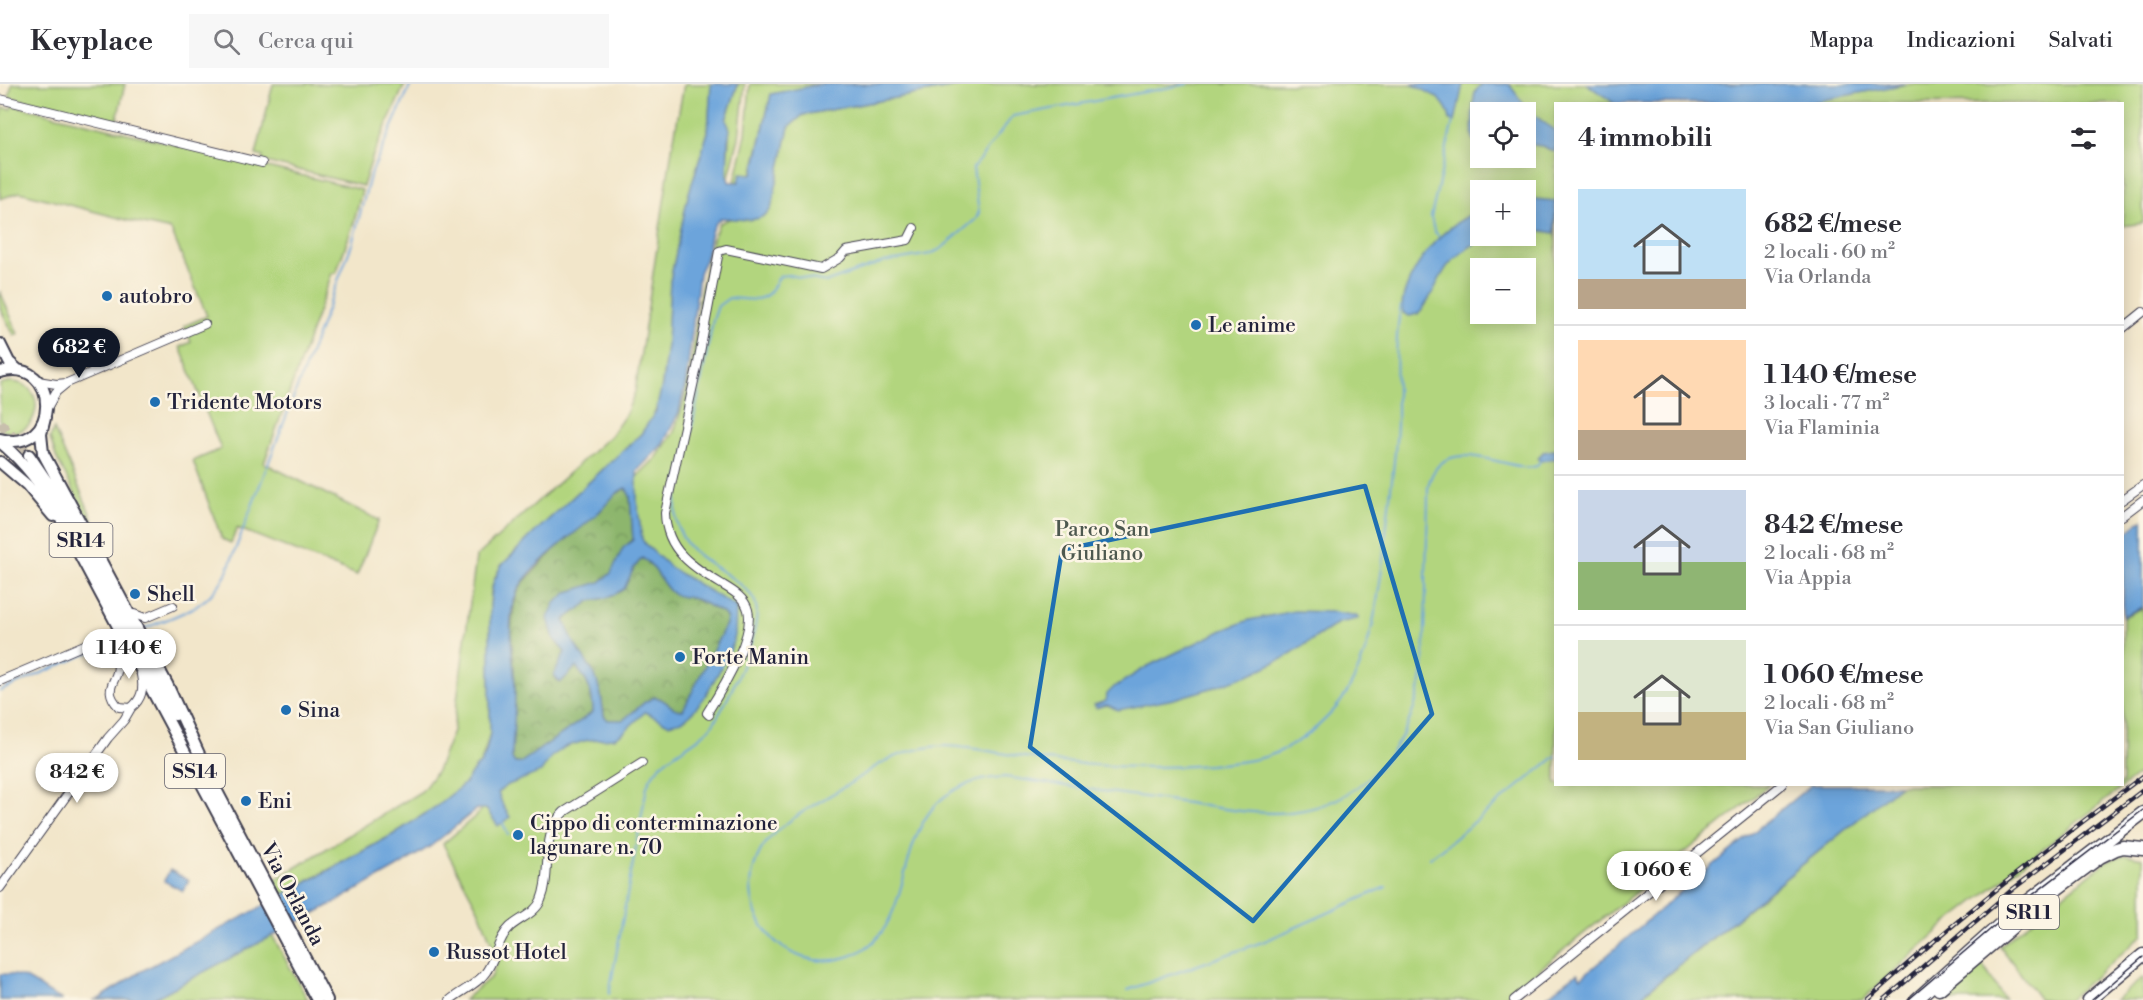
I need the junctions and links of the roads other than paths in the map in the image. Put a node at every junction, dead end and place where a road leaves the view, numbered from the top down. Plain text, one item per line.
1 (0, 99) edge
2 (262, 163) dead end
3 (914, 228) dead end
4 (2143, 312) edge
5 (205, 324) dead end
6 (2124, 327) edge
7 (0, 344) edge
8 (18, 370) junction
9 (0, 372) edge
10 (38, 381) junction
11 (67, 383) junction
12 (46, 413) junction
13 (0, 440) edge
14 (29, 455) tunnel mouth
15 (0, 462) edge
16 (2143, 485) edge
17 (2124, 499) edge
18 (2143, 500) edge
19 (2124, 514) edge
20 (70, 541) junction
21 (173, 606) dead end
22 (129, 624) junction
23 (136, 644) junction
24 (135, 660) junction
25 (0, 681) edge
26 (138, 702) junction
27 (159, 705) junction
28 (131, 708) junction
29 (709, 715) dead end
30 (642, 763) dead end
31 (1781, 786) edge
32 (2143, 813) edge
33 (2143, 849) edge
34 (0, 888) edge
35 (265, 892) junction
36 (291, 940) junction
37 (1975, 945) junction
38 (2140, 956) edge
39 (317, 1000) edge
40 (327, 1000) edge
41 (450, 1000) edge
42 (1514, 1000) edge
43 (1908, 1000) edge
44 (1916, 1000) edge
45 (1926, 1000) edge
46 (2089, 1000) edge

1 - 2 street
3 - 29 street
4 - 6 street
5 - 11 street
7 - 8 main road
8 - 9 main road
8 - 10 main road
10 - 11 street
10 - 12 main road, SS14
11 - 12 street
12 - 13 main road, SS14
12 - 22 main road, Via Orlanda / SS14
13 - 20 main road, SS14
14 - 22 main road, SR14
15 - 20 main road, SR14
16 - 17 street
18 - 19 street
20 - 22 main road, Via Orlanda / SS14
21 - 22 street
22 - 23 main road, Via Orlanda / SS14
22 - 23 main road, Via Orlanda / SS14
23 - 24 main road, Via Orlanda / SS14
23 - 35 main road, Via Orlanda / SS14
24 - 26 street
24 - 27 main road, Via Orlanda / SS14
25 - 28 street
26 - 27 street
26 - 28 street
27 - 35 main road, Via Orlanda / SS14
28 - 34 street
30 - 41 street
31 - 42 street
32 - 37 highway, SR11
33 - 45 highway, SR11
35 - 36 main road, Via Orlanda / SS14
36 - 39 main road, Via Orlanda / SS14
36 - 40 main road, Via Orlanda / SS14
37 - 43 highway
37 - 44 highway, SR11
38 - 46 highway

